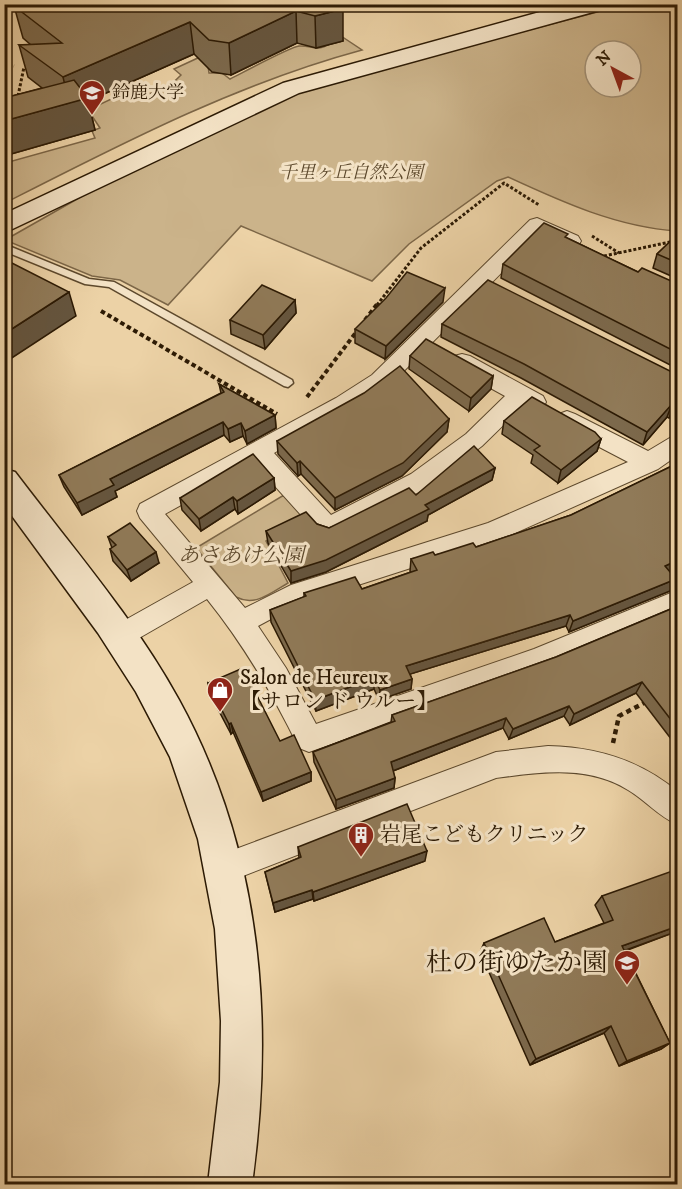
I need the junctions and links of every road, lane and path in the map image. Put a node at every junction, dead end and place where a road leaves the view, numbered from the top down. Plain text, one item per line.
1 (597, 4) edge
2 (4, 64) edge
3 (14, 66) dead end
4 (24, 67) dead end
5 (18, 97) edge
6 (542, 206) dead end
7 (4, 225) edge
8 (590, 236) dead end
9 (678, 243) edge
10 (4, 247) edge
11 (611, 255) junction
12 (482, 280) junction
13 (502, 291) edge
14 (101, 311) dead end
15 (423, 340) junction
16 (288, 383) dead end
17 (520, 395) junction
18 (294, 423) junction
19 (678, 442) edge
20 (258, 452) junction
21 (650, 463) junction
22 (4, 481) edge
23 (210, 585) junction
24 (678, 601) edge
25 (241, 622) junction
26 (118, 637) junction
27 (648, 701) edge
28 (608, 764) junction
29 (678, 811) edge
30 (225, 868) junction
31 (230, 1185) edge

1 - 7 street
2 - 3 path
4 - 5 path
6 - 18 path
8 - 11 path
9 - 11 path
10 - 16 lane
11 - 12 street
12 - 13 street
12 - 15 street
14 - 18 path
15 - 17 street
15 - 18 street
17 - 20 street
17 - 21 street
18 - 20 street
19 - 21 street
20 - 23 street
21 - 25 street
22 - 26 street
23 - 25 street
23 - 26 street
24 - 25 street
26 - 30 street
27 - 28 path
28 - 29 street
28 - 30 street
30 - 31 street

